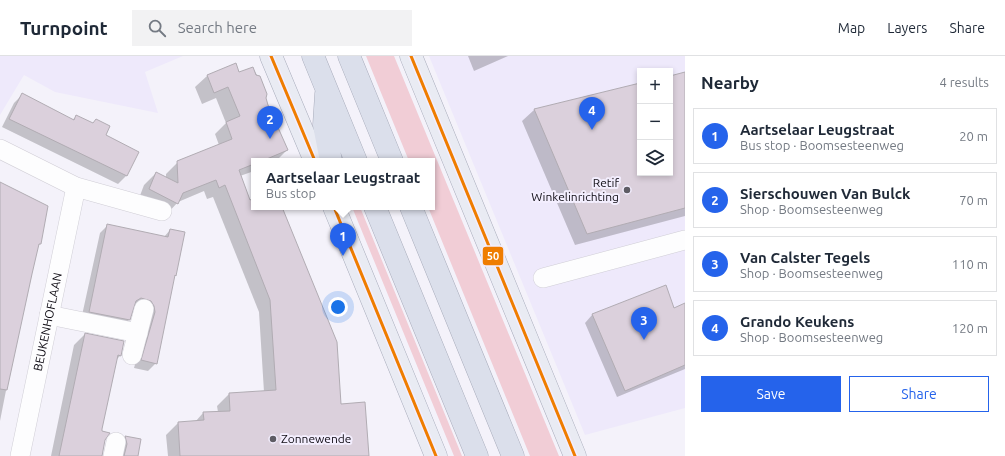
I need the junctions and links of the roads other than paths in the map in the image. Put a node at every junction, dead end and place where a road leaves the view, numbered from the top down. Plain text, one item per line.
1 (271, 56) edge
2 (313, 56) edge
3 (349, 56) edge
4 (411, 56) edge
5 (327, 89) junction
6 (0, 149) edge
7 (314, 158) edge
8 (330, 158) edge
9 (355, 158) edge
10 (391, 158) edge
11 (76, 187) junction
12 (335, 210) edge
13 (376, 210) edge
14 (412, 210) edge
15 (162, 211) dead end
16 (685, 240) edge
17 (543, 278) dead end
18 (144, 309) dead end
19 (49, 315) junction
20 (138, 333) junction
21 (132, 355) dead end
22 (21, 456) edge
23 (436, 456) edge
24 (477, 456) edge
25 (513, 456) edge
26 (575, 456) edge

1 - 7 main road
2 - 5 highway
3 - 10 highway
4 - 26 main road
5 - 8 highway
5 - 9 highway
6 - 11 street
11 - 15 street
11 - 19 street, BEUKENHOFLAAN
12 - 23 main road
13 - 24 highway
14 - 25 highway
16 - 17 street
18 - 20 street
19 - 20 street
19 - 22 street, BEUKENHOFLAAN
20 - 21 street

